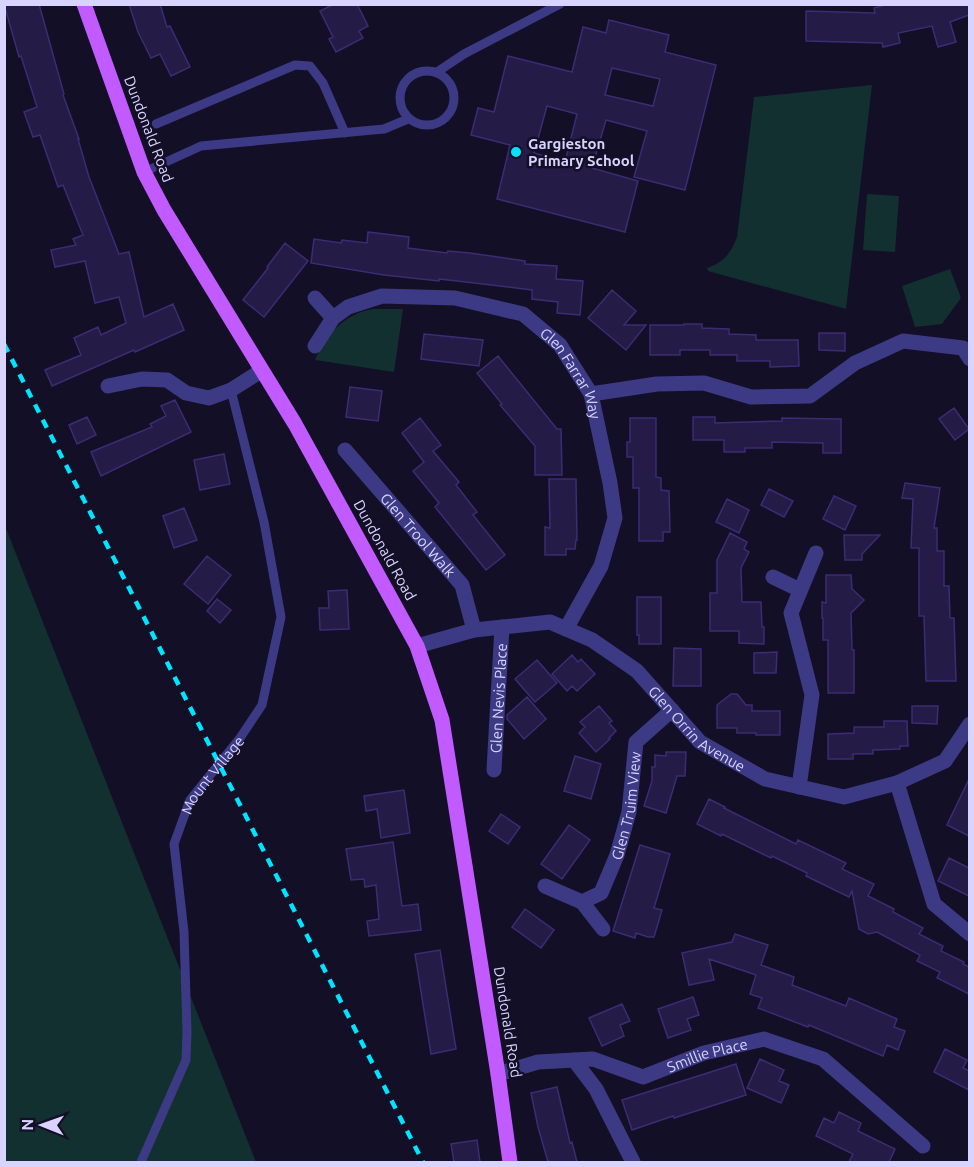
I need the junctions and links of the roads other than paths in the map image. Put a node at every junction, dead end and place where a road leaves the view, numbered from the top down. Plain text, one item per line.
1 (84, 4) edge
2 (560, 4) edge
3 (437, 72) junction
4 (408, 118) junction
5 (156, 124) dead end
6 (345, 133) junction
7 (144, 172) junction
8 (315, 298) dead end
9 (333, 318) junction
10 (315, 346) dead end
11 (967, 349) edge
12 (261, 371) junction
13 (108, 386) dead end
14 (231, 390) junction
15 (591, 394) junction
16 (345, 450) dead end
17 (816, 553) dead end
18 (772, 577) dead end
19 (800, 590) junction
20 (502, 627) junction
21 (566, 629) junction
22 (474, 630) junction
23 (417, 646) junction
24 (672, 710) junction
25 (969, 724) edge
26 (494, 770) dead end
27 (897, 783) junction
28 (799, 787) junction
29 (545, 886) dead end
30 (582, 902) junction
31 (603, 929) dead end
32 (969, 934) edge
33 (574, 1060) junction
34 (498, 1074) junction
35 (923, 1146) dead end
36 (141, 1162) edge
37 (510, 1162) edge
38 (633, 1162) edge

1 - 7 main road, Dundonald Road
2 - 3 lane
3 - 4 lane
3 - 4 lane
4 - 6 lane
5 - 6 lane
6 - 7 lane
7 - 12 main road, Dundonald Road
8 - 9 street
9 - 10 street, Glen Farrar Way
9 - 15 street, Glen Farrar Way
11 - 15 street
12 - 14 street
12 - 23 main road, Dundonald Road
13 - 14 street
14 - 36 lane, Mount Village
15 - 21 street, Glen Farrar Way
16 - 22 street, Glen Trool Walk
17 - 19 street
18 - 19 street
19 - 28 street
20 - 21 street, Glen Orrin Avenue
20 - 22 street, Glen Orrin Avenue
20 - 26 street, Glen Nevis Place
21 - 24 street, Glen Orrin Avenue
22 - 23 street, Glen Orrin Avenue
23 - 34 main road, Dundonald Road
24 - 28 street, Glen Orrin Avenue
24 - 30 street, Glen Truim View
25 - 27 street, Glen Orrin Avenue
27 - 28 street, Glen Orrin Avenue
27 - 32 street
29 - 30 street
30 - 31 street
33 - 34 street, Smillie Place
33 - 35 street, Smillie Place
33 - 38 street
34 - 37 main road, Dundonald Road

